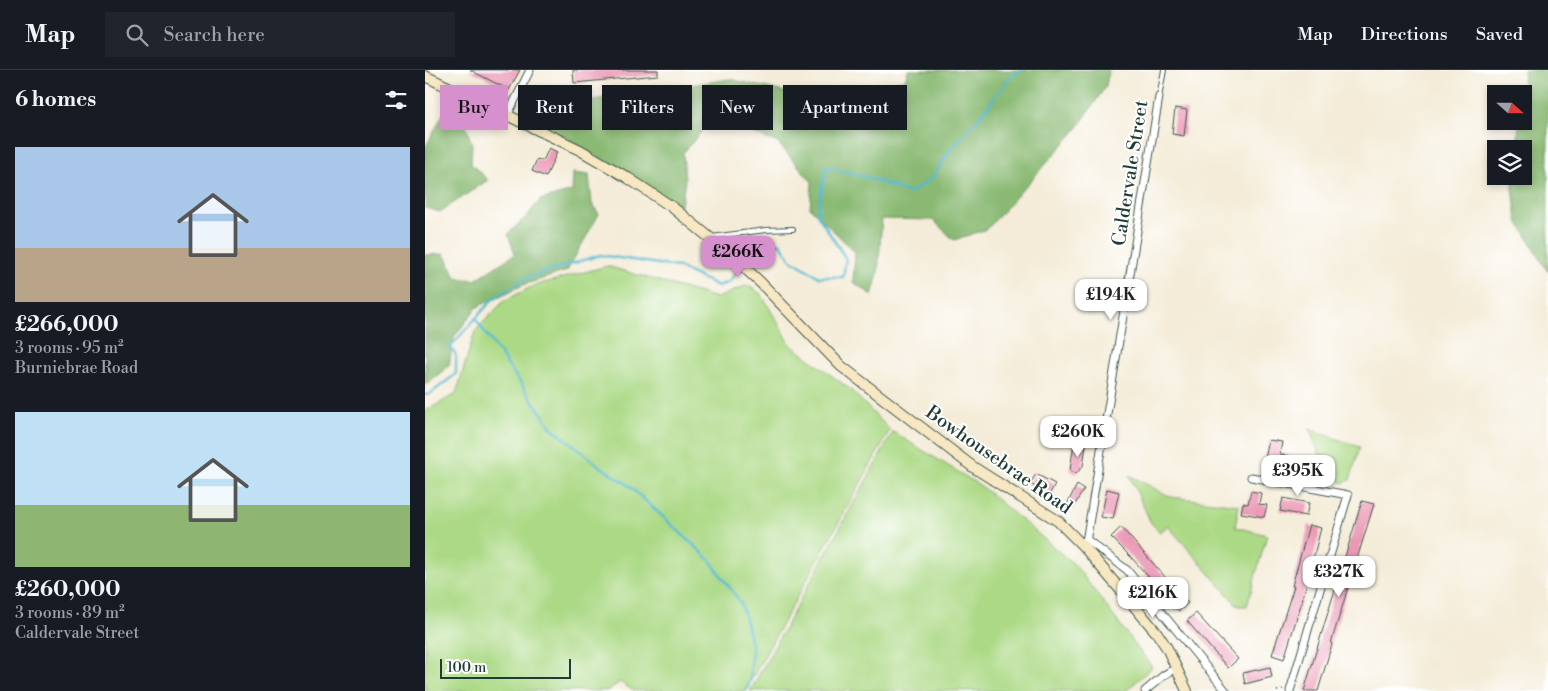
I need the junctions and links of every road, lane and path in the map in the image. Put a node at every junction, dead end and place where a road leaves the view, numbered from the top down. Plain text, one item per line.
1 (530, 70) edge
2 (1165, 70) edge
3 (425, 76) edge
4 (443, 85) edge
5 (1159, 97) joint
6 (508, 114) edge
7 (508, 116) edge
8 (793, 229) dead end
9 (709, 237) junction
10 (1251, 477) dead end
11 (1086, 543) junction
12 (1176, 668) junction
13 (1145, 691) edge
14 (1187, 691) edge
15 (1226, 691) edge
16 (1290, 691) edge

1 - 6 street
2 - 5 lane, Caldervale Street
3 - 4 street, Bowhousebrae Road
5 - 11 street, Caldervale Street
7 - 9 street, Bowhousebrae Road
8 - 9 lane
9 - 11 street, Bowhousebrae Road
10 - 16 street
11 - 12 street, Bowhousebrae Road
11 - 15 street
12 - 13 street
12 - 14 street, Bowhousebrae Road

